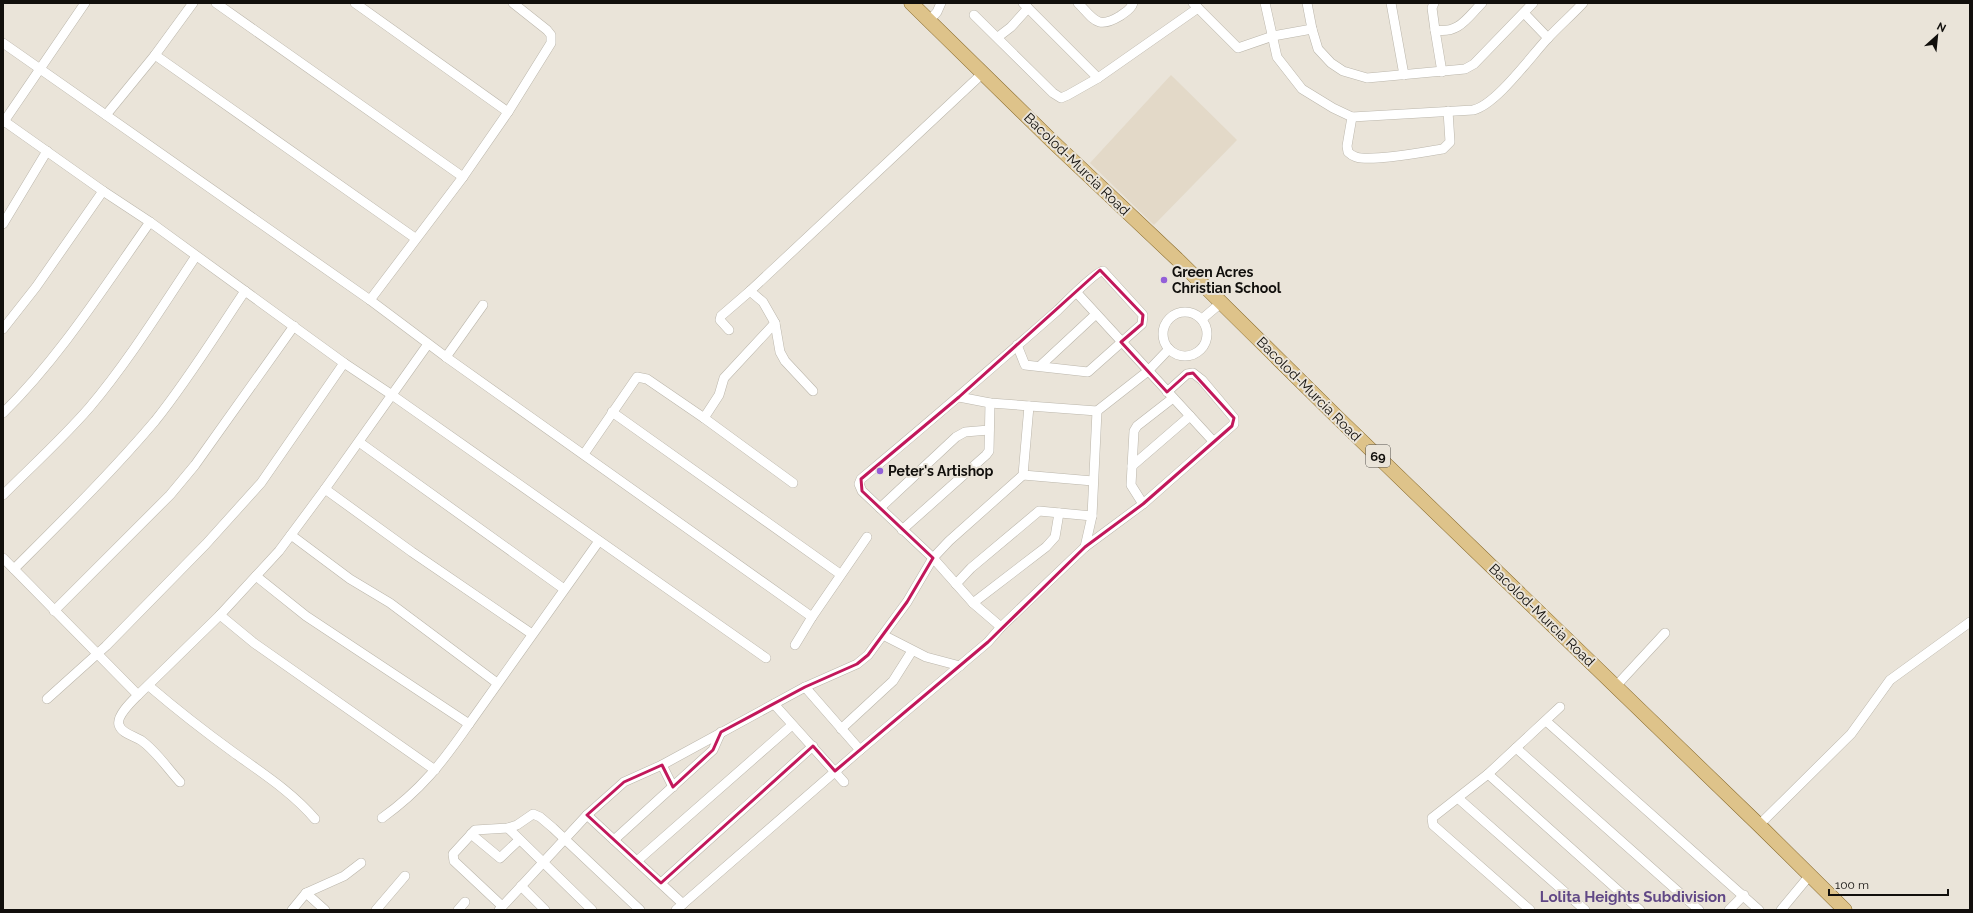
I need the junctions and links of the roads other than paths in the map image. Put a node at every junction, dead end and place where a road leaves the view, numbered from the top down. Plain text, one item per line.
1 (85, 3) edge
2 (193, 3) edge
3 (216, 3) edge
4 (355, 3) edge
5 (513, 3) edge
6 (911, 3) edge
7 (941, 3) edge
8 (1078, 3) edge
9 (1133, 3) edge
10 (1265, 3) edge
11 (1307, 3) edge
12 (1391, 3) edge
13 (1434, 3) edge
14 (1482, 3) edge
15 (1533, 3) edge
16 (1583, 3) edge
17 (1196, 5) edge
18 (1026, 6) edge
19 (1524, 13) junction
20 (974, 15) dead end
21 (930, 21) junction
22 (1312, 28) junction
23 (1435, 30) junction
24 (1273, 36) junction
25 (998, 37) junction
26 (1548, 38) junction
27 (3, 43) edge
28 (155, 55) junction
29 (40, 68) junction
30 (1442, 72) junction
31 (983, 73) junction
32 (1404, 75) junction
33 (1098, 78) junction
34 (1448, 111) junction
35 (508, 112) junction
36 (106, 115) junction
37 (1352, 117) junction
38 (4, 122) edge
39 (47, 151) junction
40 (463, 177) junction
41 (103, 191) junction
42 (150, 222) junction
43 (3, 224) edge
44 (416, 238) junction
45 (196, 256) junction
46 (750, 290) junction
47 (245, 291) junction
48 (1077, 293) junction
49 (370, 300) junction
50 (1222, 302) junction
51 (484, 305) dead end
52 (1096, 314) junction
53 (1202, 319) junction
54 (775, 323) junction
55 (294, 326) junction
56 (3, 329) edge
57 (729, 330) dead end
58 (1121, 342) junction
59 (428, 344) junction
60 (1017, 345) junction
61 (1170, 349) junction
62 (446, 357) junction
63 (344, 363) junction
64 (1040, 366) junction
65 (1148, 371) junction
66 (813, 391) dead end
67 (392, 395) junction
68 (1170, 395) junction
69 (959, 397) junction
70 (990, 403) junction
71 (1029, 406) junction
72 (1097, 411) junction
73 (612, 412) junction
74 (3, 413) edge
75 (1190, 416) junction
76 (704, 418) junction
77 (989, 430) junction
78 (1213, 441) junction
79 (359, 442) junction
80 (584, 454) junction
81 (1132, 466) junction
82 (1023, 475) junction
83 (1093, 481) junction
84 (793, 483) dead end
85 (325, 489) junction
86 (3, 495) edge
87 (1143, 504) junction
88 (880, 508) junction
89 (1059, 513) junction
90 (1092, 516) junction
91 (902, 530) junction
92 (291, 535) junction
93 (867, 537) dead end
94 (599, 541) junction
95 (1085, 547) junction
96 (3, 558) edge
97 (933, 558) junction
98 (14, 569) junction
99 (840, 574) junction
100 (256, 576) junction
101 (956, 584) junction
102 (564, 589) junction
103 (973, 603) junction
104 (54, 611) junction
105 (220, 615) junction
106 (812, 617) junction
107 (1970, 622) edge
108 (1001, 627) junction
109 (1664, 633) dead end
110 (532, 634) junction
111 (882, 635) junction
112 (795, 645) dead end
113 (912, 651) junction
114 (98, 653) junction
115 (766, 658) dead end
116 (960, 666) junction
117 (497, 683) junction
118 (149, 686) junction
119 (1616, 686) junction
120 (805, 687) junction
121 (138, 694) junction
122 (47, 699) dead end
123 (774, 704) junction
124 (1560, 707) dead end
125 (1546, 721) junction
126 (468, 724) junction
127 (792, 725) junction
128 (841, 730) junction
129 (721, 732) junction
130 (813, 746) junction
131 (1516, 748) junction
132 (860, 750) junction
133 (662, 765) junction
134 (435, 770) junction
135 (835, 771) junction
136 (1488, 774) junction
137 (180, 782) dead end
138 (844, 782) dead end
139 (674, 787) junction
140 (1459, 799) junction
141 (587, 815) junction
142 (382, 818) dead end
143 (315, 819) dead end
144 (1759, 824) junction
145 (508, 828) junction
146 (471, 834) junction
147 (519, 840) junction
148 (565, 840) junction
149 (614, 840) junction
150 (637, 861) junction
151 (361, 863) dead end
152 (542, 864) junction
153 (1810, 875) junction
154 (405, 876) dead end
155 (660, 883) junction
156 (521, 886) junction
157 (306, 893) junction
158 (1744, 895) junction
159 (465, 902) dead end
160 (585, 903) junction
161 (683, 904) junction
162 (500, 908) edge
163 (292, 910) edge
164 (324, 910) edge
165 (376, 910) edge
166 (458, 910) edge
167 (545, 910) edge
168 (578, 910) edge
169 (592, 910) edge
170 (640, 910) edge
171 (676, 910) edge
172 (1530, 910) edge
173 (1585, 910) edge
174 (1640, 910) edge
175 (1699, 910) edge
176 (1730, 910) edge
177 (1759, 910) edge
178 (1781, 910) edge
179 (1845, 910) edge

1 - 29 street
2 - 28 street
3 - 40 street
4 - 35 street
5 - 35 street
6 - 21 main road, Bacolod-Murcia Road / 69
7 - 21 street
8 - 9 street
10 - 24 street
11 - 22 street
12 - 32 street
13 - 23 street
14 - 23 street
15 - 19 street
16 - 26 street
17 - 24 street
17 - 33 street
18 - 25 street
18 - 33 street
19 - 26 street
19 - 30 street
20 - 25 street
21 - 31 main road, Bacolod-Murcia Road / 69
22 - 24 street
22 - 32 street
23 - 30 street
24 - 37 street
25 - 33 street
26 - 34 street
27 - 29 street
28 - 36 street
28 - 44 street
29 - 36 street
29 - 38 street
30 - 32 street
31 - 46 street
31 - 50 main road, Bacolod-Murcia Road / 69
34 - 37 street
34 - 37 street
35 - 40 street
36 - 49 street
38 - 39 street
39 - 41 street
39 - 43 street
40 - 44 street
41 - 42 street
41 - 56 street
42 - 45 street
42 - 74 street
44 - 49 street
45 - 47 street
45 - 86 street
46 - 54 street
46 - 57 street
47 - 55 street
47 - 98 street
48 - 52 street
48 - 58 street
48 - 60 street
49 - 59 street
50 - 53 street
50 - 119 main road, Bacolod-Murcia Road / 69
51 - 62 street
52 - 58 street
52 - 64 street
53 - 61 street
53 - 61 street
54 - 66 street
54 - 76 street
55 - 63 street
55 - 104 street
58 - 64 street
58 - 65 street
59 - 62 street
59 - 67 street
60 - 64 street
60 - 69 street
61 - 65 street
62 - 80 street
63 - 67 street
63 - 114 street
65 - 68 street
65 - 72 street
67 - 79 street
67 - 94 street
68 - 75 street
68 - 78 street
68 - 81 street
69 - 70 street
69 - 88 street
70 - 71 street
70 - 77 street
71 - 72 street
71 - 82 street
72 - 83 street
73 - 76 street
73 - 80 street
73 - 99 street
75 - 78 street
75 - 81 street
76 - 84 street
77 - 88 street
77 - 91 street
78 - 87 street
79 - 85 street
79 - 102 street
80 - 106 street
81 - 87 street
82 - 83 street
82 - 97 street
83 - 90 street
85 - 92 street
85 - 110 street
87 - 95 street
88 - 91 street
89 - 90 street
89 - 101 street
89 - 103 street
90 - 95 street
91 - 97 street
92 - 100 street
92 - 117 street
93 - 99 street
94 - 102 street
94 - 115 street
95 - 108 street
96 - 98 street
97 - 101 street
97 - 111 street
98 - 104 street
99 - 106 street
100 - 105 street
100 - 126 street
101 - 103 street
102 - 110 street
103 - 108 street
104 - 114 street
105 - 118 street
105 - 134 street
106 - 112 street
107 - 144 street
108 - 116 street
109 - 119 street
110 - 117 street
111 - 113 street
111 - 120 street
113 - 116 street
113 - 128 street
114 - 121 street
114 - 122 street
116 - 132 street
117 - 126 street
118 - 121 street
118 - 143 street
119 - 144 main road, Bacolod-Murcia Road / 69
120 - 123 street
120 - 128 street
121 - 137 street
123 - 127 street
123 - 129 street
124 - 125 street
125 - 131 street
125 - 158 street
126 - 134 street
127 - 130 street
127 - 150 street
128 - 132 street
129 - 133 street
129 - 139 street
130 - 135 street
130 - 155 street
131 - 136 street
131 - 175 street
132 - 135 street
133 - 139 street
133 - 141 street
134 - 142 street
135 - 138 street
135 - 161 street
136 - 140 street
136 - 174 street
139 - 149 street
140 - 172 street
140 - 173 street
141 - 148 street
141 - 149 street
144 - 153 main road, Bacolod-Murcia Road / 69
145 - 146 street
145 - 147 street
145 - 148 street
146 - 147 street
146 - 162 street
147 - 152 street
148 - 152 street
148 - 170 street
149 - 150 street
150 - 155 street
151 - 157 street
152 - 156 street
152 - 160 street
153 - 178 street
153 - 179 main road, Bacolod-Murcia Road / 69
154 - 165 street
155 - 161 street
156 - 162 street
156 - 167 street
157 - 163 street
157 - 164 street
158 - 176 street
158 - 177 street
159 - 166 street
160 - 168 street
160 - 169 street
161 - 171 street

